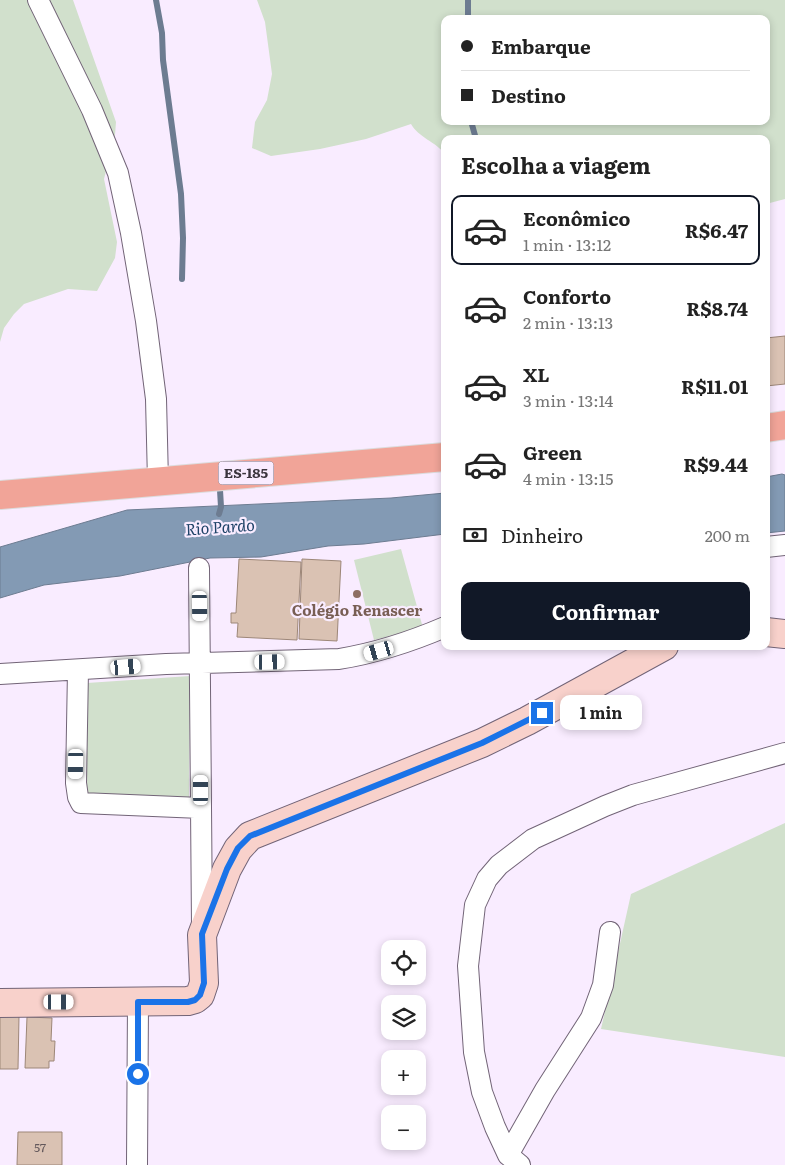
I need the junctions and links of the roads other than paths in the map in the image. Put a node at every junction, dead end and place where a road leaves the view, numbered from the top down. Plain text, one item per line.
1 (38, 0) edge
2 (785, 425) edge
3 (770, 427) edge
4 (441, 457) edge
5 (158, 481) junction
6 (0, 486) edge
7 (48, 492) junction
8 (0, 496) edge
9 (0, 505) edge
10 (785, 545) edge
11 (770, 547) edge
12 (199, 568) dead end
13 (441, 629) edge
14 (770, 632) edge
15 (785, 634) edge
16 (657, 650) edge
17 (200, 663) junction
18 (78, 670) junction
19 (0, 674) edge
20 (785, 753) edge
21 (201, 808) junction
22 (610, 932) dead end
23 (202, 934) junction
24 (138, 1002) junction
25 (0, 1003) edge
26 (514, 1160) edge
27 (137, 1165) edge

1 - 5 street
2 - 3 main road
4 - 5 main road, ES-185
5 - 7 main road, ES-185
6 - 7 main road
7 - 8 main road, ES-185
7 - 9 main road
10 - 11 street
12 - 17 street
13 - 17 street
14 - 15 street
16 - 23 street
17 - 18 street
17 - 21 street
18 - 19 street
18 - 21 street
20 - 26 street
21 - 23 street
22 - 26 street
23 - 24 street
24 - 25 street
24 - 27 street

